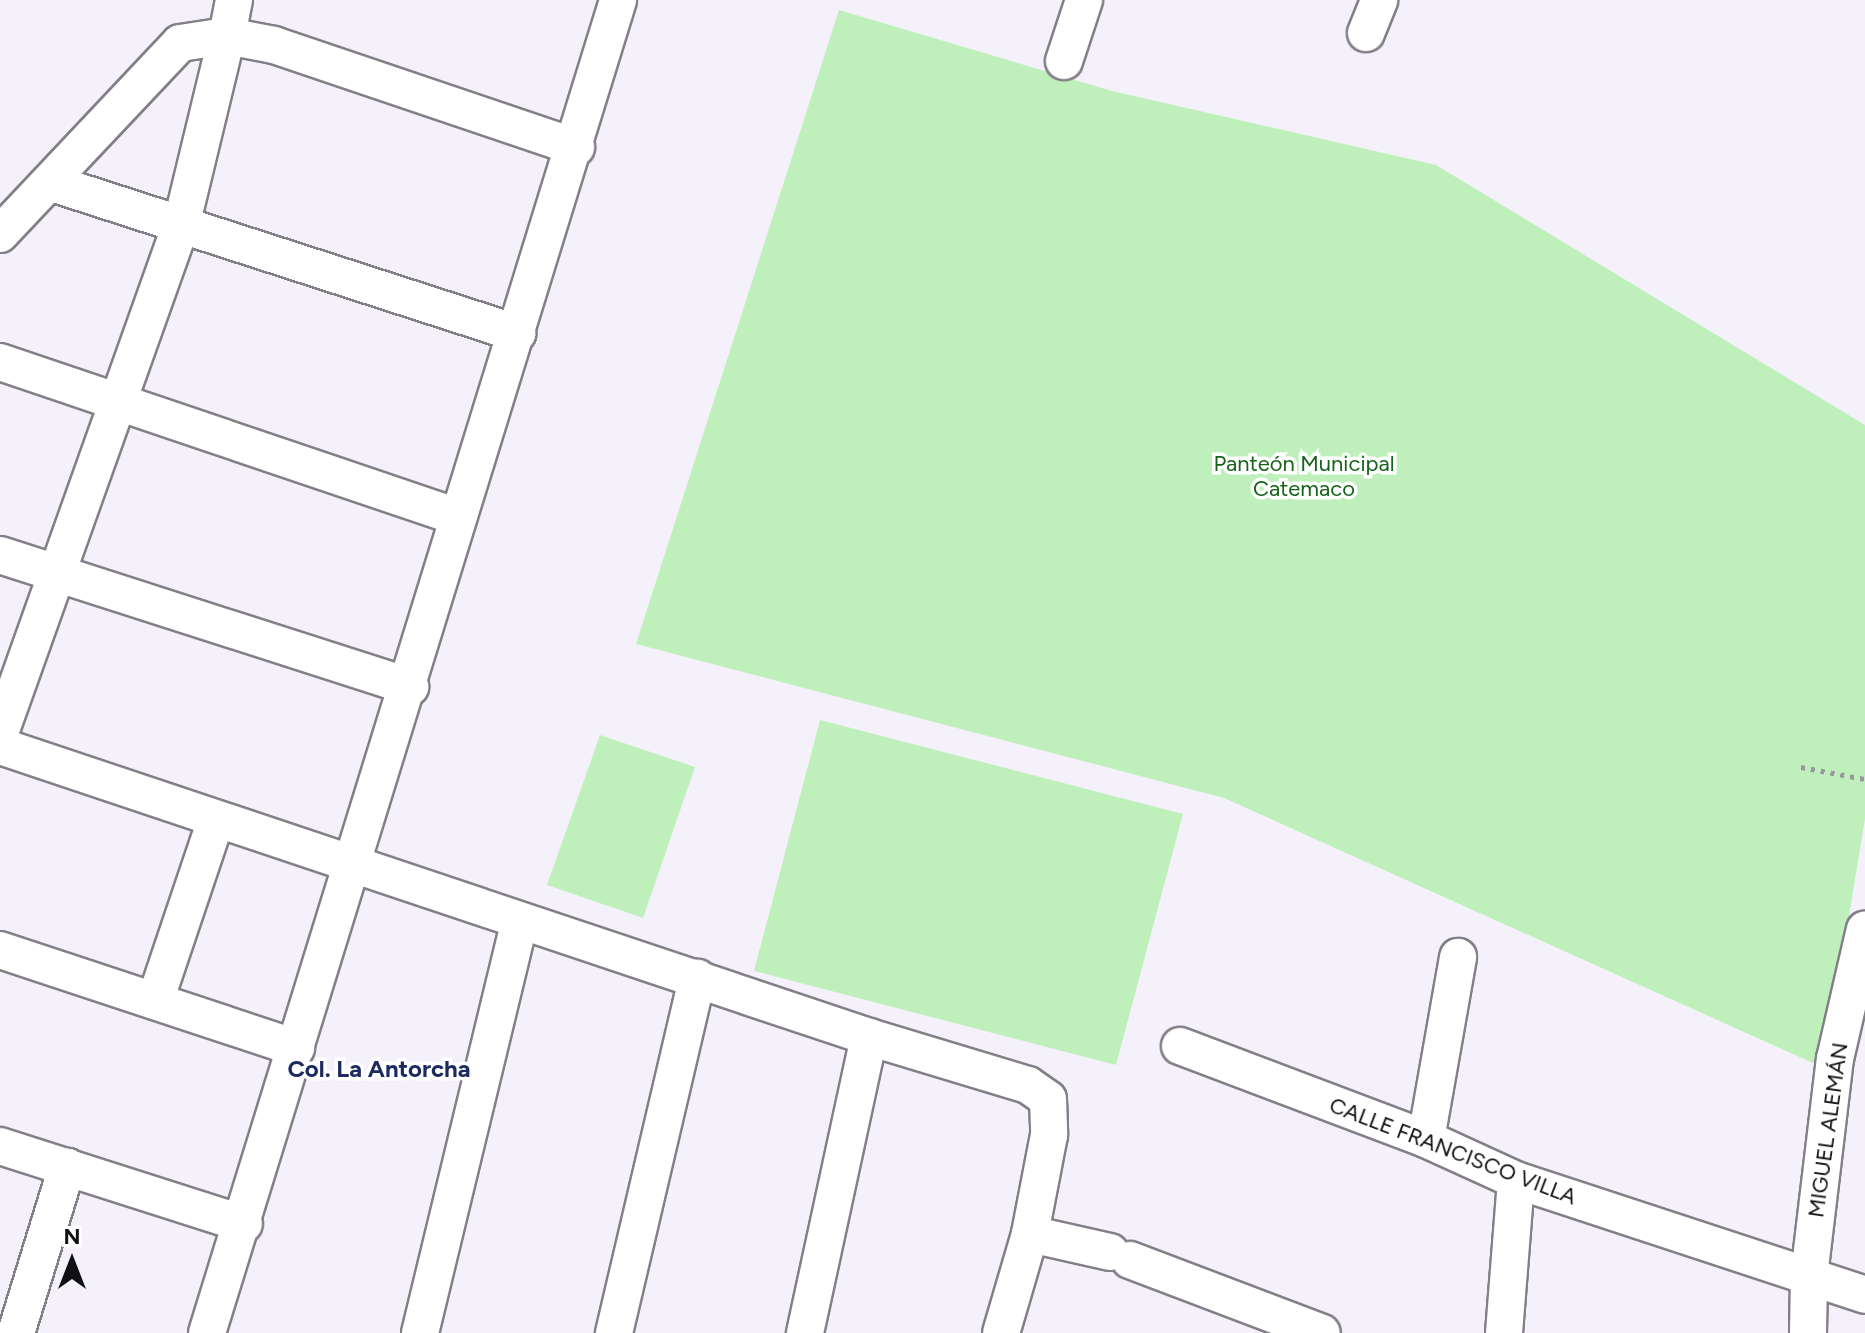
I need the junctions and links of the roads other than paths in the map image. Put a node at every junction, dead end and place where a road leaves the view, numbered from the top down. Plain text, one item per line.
1 (234, 0) edge
2 (618, 0) edge
3 (1084, 0) edge
4 (1379, 0) edge
5 (1366, 33) dead end
6 (227, 36) junction
7 (1064, 61) dead end
8 (576, 147) junction
9 (52, 183) junction
10 (182, 222) junction
11 (0, 234) edge
12 (517, 333) junction
13 (0, 362) edge
14 (118, 403) junction
15 (459, 517) junction
16 (0, 555) edge
17 (57, 573) junction
18 (410, 687) junction
19 (0, 733) edge
20 (0, 746) edge
21 (216, 820) junction
22 (350, 863) junction
23 (520, 921) junction
24 (1865, 929) edge
25 (0, 950) edge
26 (1458, 957) dead end
27 (697, 978) junction
28 (1859, 987) edge
29 (155, 1001) junction
30 (869, 1037) junction
31 (1180, 1046) dead end
32 (296, 1048) junction
33 (1426, 1139) junction
34 (0, 1146) edge
35 (67, 1167) junction
36 (1516, 1180) junction
37 (244, 1224) junction
38 (1030, 1234) junction
39 (1809, 1276) junction
40 (1865, 1295) edge
41 (16, 1333) edge
42 (207, 1333) edge
43 (420, 1333) edge
44 (614, 1333) edge
45 (805, 1333) edge
46 (1001, 1333) edge
47 (1322, 1333) edge
48 (1504, 1333) edge
49 (1808, 1333) edge

1 - 6 street
2 - 8 street
3 - 7 street
4 - 5 street
6 - 8 street
6 - 9 street
6 - 10 street
8 - 12 street
9 - 10 street
9 - 11 street
10 - 12 street
10 - 14 street
12 - 15 street
13 - 14 street
14 - 15 street
14 - 17 street
15 - 18 street
16 - 17 street
17 - 18 street
17 - 19 street
18 - 22 street
20 - 21 street
21 - 22 street
21 - 29 street
22 - 23 street
22 - 32 street
23 - 27 street
23 - 43 street
24 - 28 street, MIGUEL ALEMÁN
25 - 29 street
26 - 33 street
27 - 30 street
27 - 44 street
28 - 39 street, MIGUEL ALEMÁN
29 - 32 street
30 - 38 street
30 - 45 street
31 - 33 street, CALLE FRANCISCO VILLA
32 - 37 street
33 - 36 street, CALLE FRANCISCO VILLA
34 - 35 street
35 - 37 street
35 - 41 street
36 - 39 street, CALLE FRANCISCO VILLA
36 - 48 street
37 - 42 street
38 - 46 street
38 - 47 street
39 - 40 street, CALLE FRANCISCO VILLA
39 - 49 street, MIGUEL ALEMÁN

